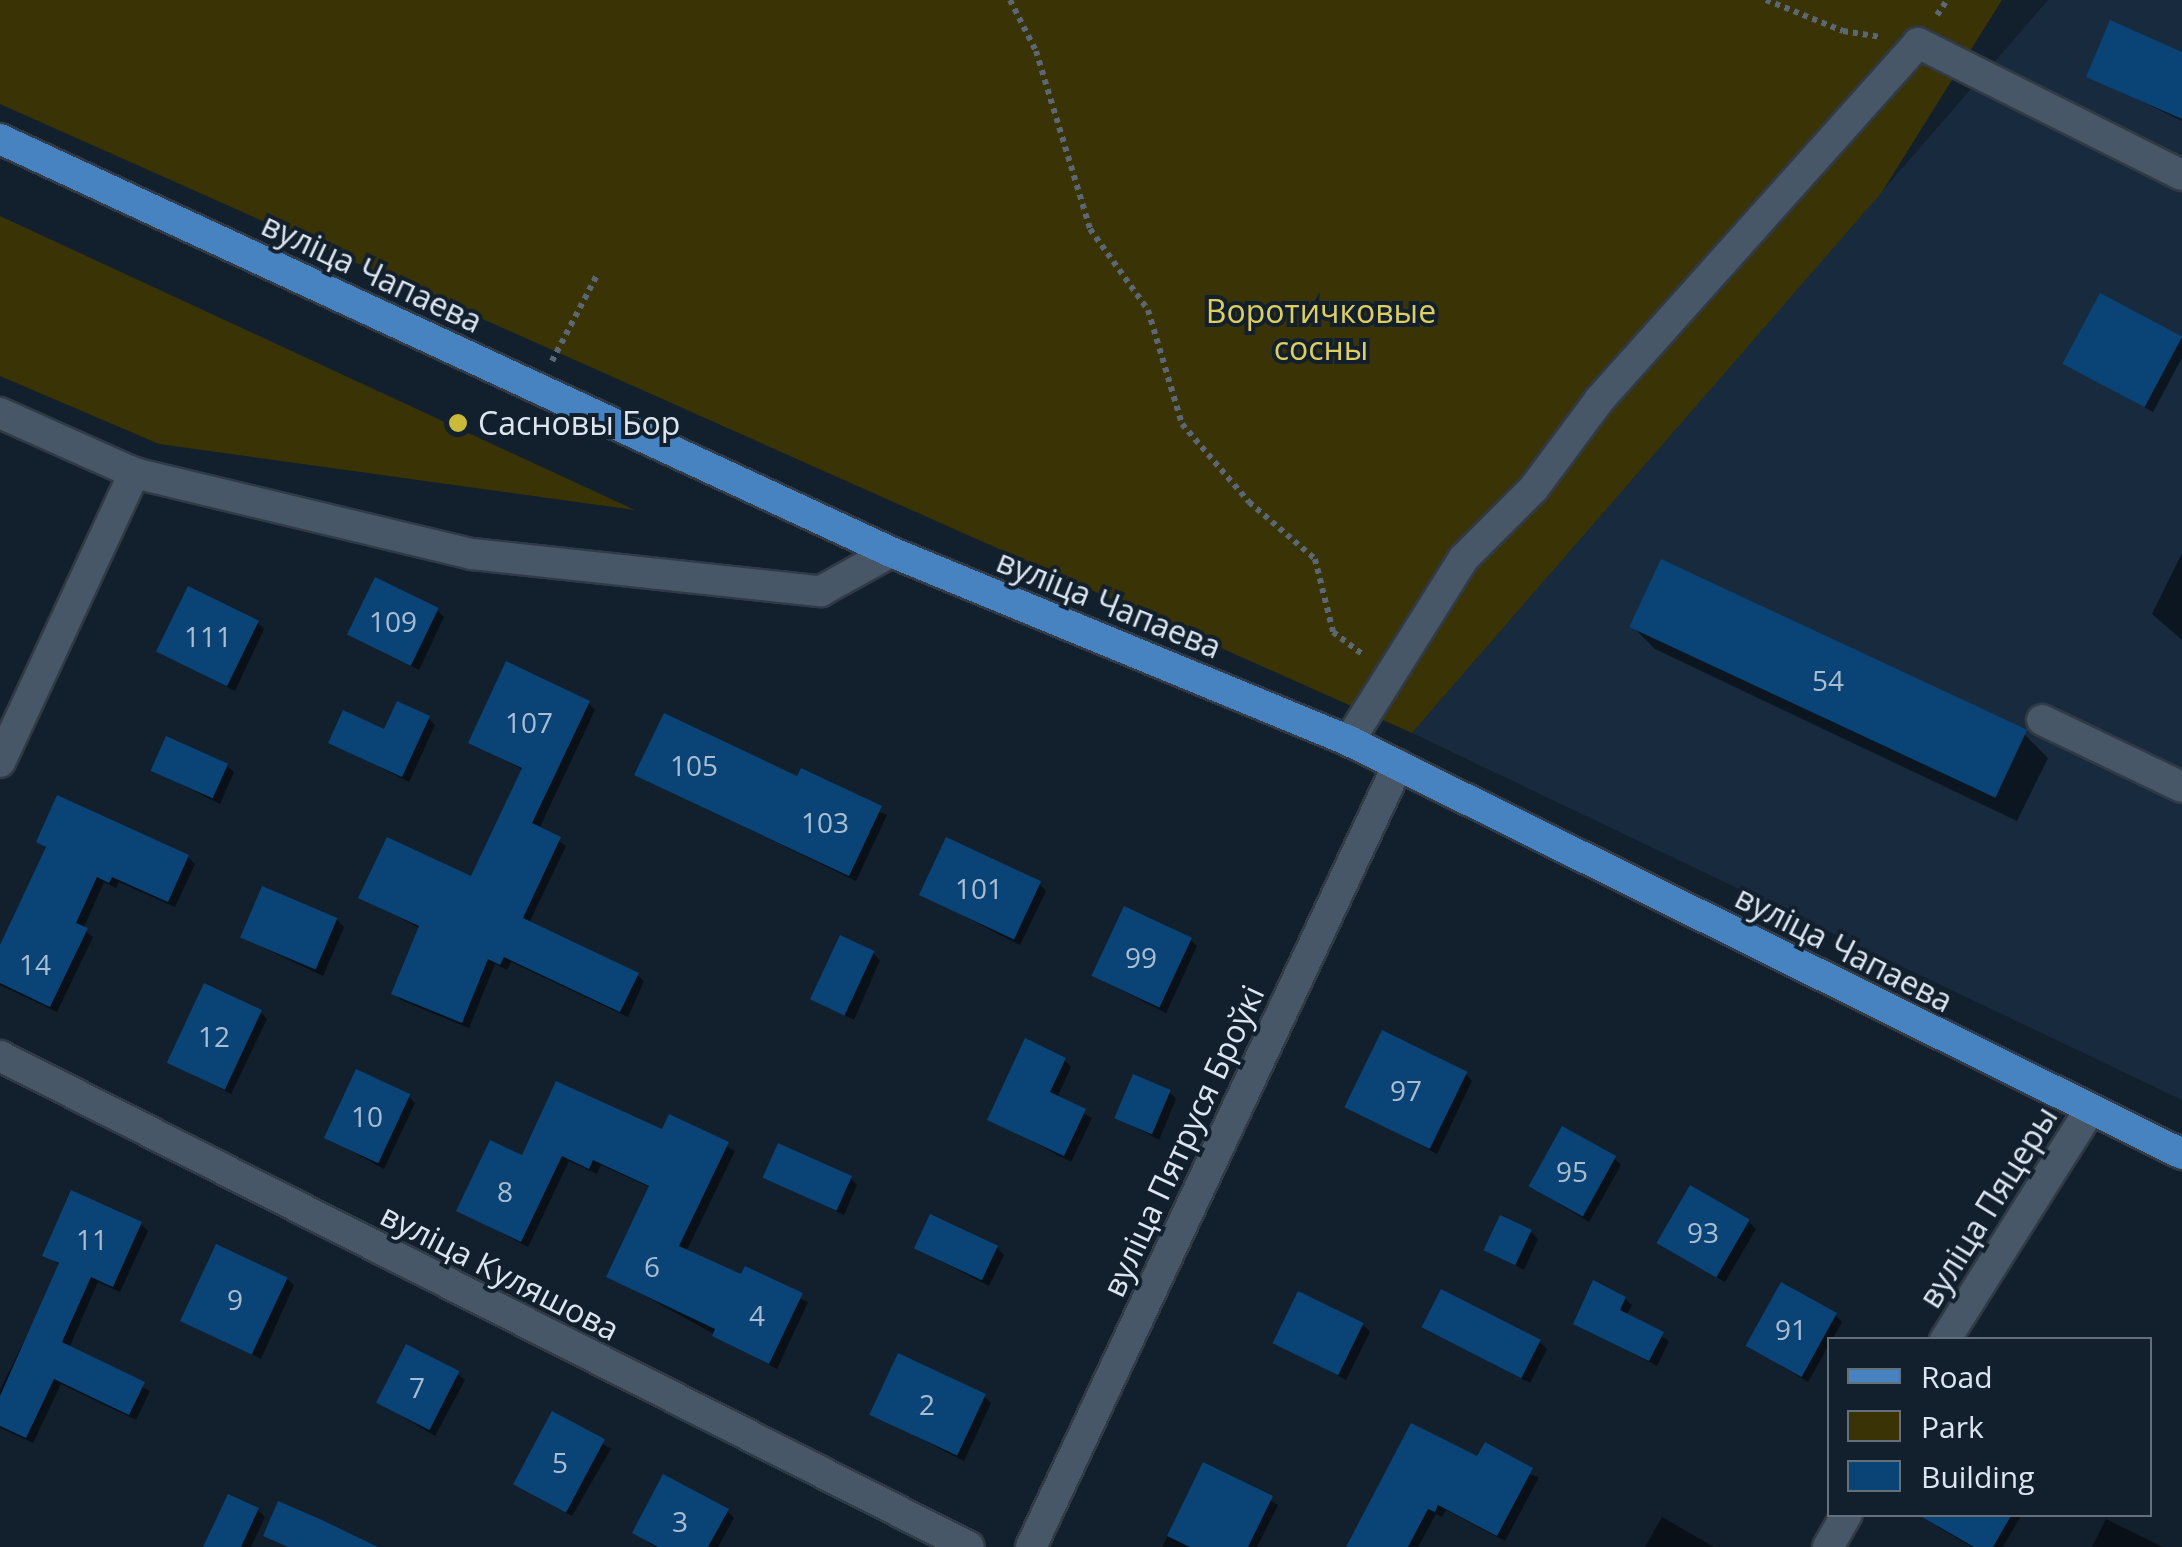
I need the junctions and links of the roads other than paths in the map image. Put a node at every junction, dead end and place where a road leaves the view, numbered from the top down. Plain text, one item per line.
1 (0, 139) edge
2 (2182, 175) edge
3 (0, 413) edge
4 (134, 473) junction
5 (891, 552) junction
6 (2042, 720) dead end
7 (1349, 742) junction
8 (0, 762) edge
9 (1398, 765) junction
10 (2182, 787) edge
11 (0, 1056) edge
12 (2089, 1111) junction
13 (2182, 1154) edge
14 (1948, 1337) edge
15 (1844, 1517) edge
16 (969, 1547) edge
17 (1031, 1547) edge
18 (1828, 1547) edge

1 - 5 main road, вуліца Чапаева
2 - 7 street
3 - 4 street
4 - 5 street
4 - 8 street
5 - 7 main road, вуліца Чапаева
6 - 10 street
7 - 9 main road, вуліца Чапаева
9 - 12 main road, вуліца Чапаева
9 - 17 street, вуліца Пятруся Броўкі
11 - 16 street, вуліца Куляшова
12 - 13 main road, вуліца Чапаева
12 - 14 street, вуліца Пяцеры
15 - 18 street

